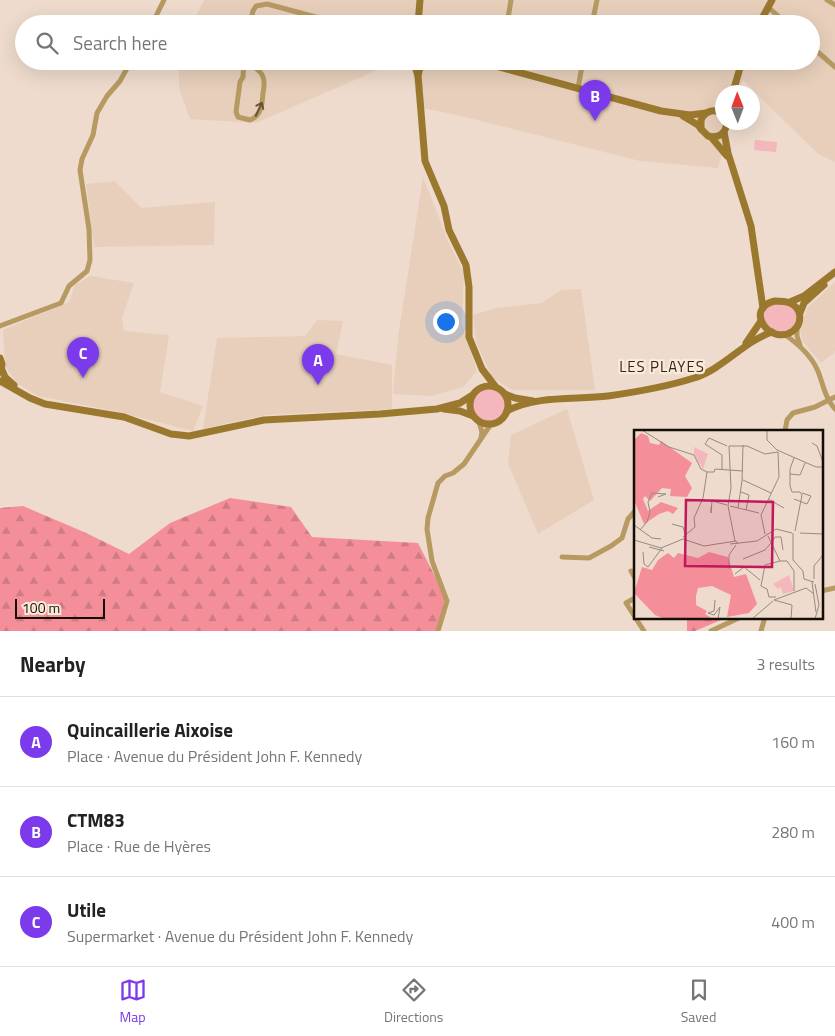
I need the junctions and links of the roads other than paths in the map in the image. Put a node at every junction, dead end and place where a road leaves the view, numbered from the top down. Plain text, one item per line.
1 (164, 0) edge
2 (420, 0) edge
3 (511, 0) edge
4 (597, 0) edge
5 (827, 0) edge
6 (770, 3) edge
7 (835, 5) edge
8 (156, 15) edge
9 (252, 15) edge
10 (310, 15) edge
11 (419, 15) edge
12 (508, 15) edge
13 (594, 15) edge
14 (764, 15) edge
15 (780, 15) edge
16 (820, 54) edge
17 (835, 67) edge
18 (126, 70) edge
19 (243, 70) edge
20 (257, 70) edge
21 (416, 70) edge
22 (420, 70) edge
23 (519, 70) edge
24 (582, 70) edge
25 (739, 70) edge
26 (418, 76) junction
27 (734, 85) edge
28 (578, 88) junction
29 (714, 111) edge
30 (706, 113) junction
31 (680, 114) junction
32 (701, 129) junction
33 (724, 132) joint
34 (712, 137) junction
35 (730, 161) junction
36 (835, 272) edge
37 (835, 277) edge
38 (761, 289) junction
39 (775, 302) junction
40 (790, 302) junction
41 (763, 308) junction
42 (800, 313) junction
43 (761, 321) junction
44 (0, 326) edge
45 (797, 327) junction
46 (772, 332) junction
47 (784, 334) junction
48 (801, 348) junction
49 (741, 349) junction
50 (0, 358) edge
51 (482, 369) junction
52 (1, 372) edge
53 (0, 381) edge
54 (495, 386) junction
55 (480, 387) junction
56 (505, 394) junction
57 (471, 396) junction
58 (835, 397) edge
59 (30, 398) junction
60 (538, 401) junction
61 (829, 401) junction
62 (437, 408) junction
63 (835, 408) edge
64 (507, 411) junction
65 (473, 416) junction
66 (479, 422) junction
67 (491, 424) junction
68 (785, 430) edge
69 (481, 440) junction
70 (634, 513) edge
71 (562, 557) dead end
72 (631, 571) dead end
73 (634, 576) edge
74 (835, 588) edge
75 (822, 591) edge
76 (634, 599) edge
77 (634, 615) edge
78 (636, 618) edge
79 (739, 618) edge
80 (765, 618) edge
81 (438, 631) edge
82 (644, 631) edge
83 (711, 631) edge
84 (761, 631) edge

1 - 8 street
2 - 11 main road
3 - 12 street
4 - 13 street
5 - 7 street
6 - 14 main road
6 - 15 street
9 - 10 street
16 - 17 street
18 - 44 street
19 -> 20 street
21 - 26 main road
22 - 26 main road
23 - 28 main road
24 - 28 street
25 - 27 main road
26 - 51 main road
28 - 31 main road
29 - 30 main road
30 - 31 main road
30 - 32 main road
31 - 32 main road
32 - 34 main road
33 - 34 main road
33 - 35 main road
34 - 35 main road
35 - 38 main road
36 - 40 main road
37 - 42 main road
38 - 39 main road
38 - 41 main road
39 - 40 main road
39 - 41 main road
40 - 42 main road
41 - 43 main road
42 - 45 main road
43 - 46 main road
43 - 49 main road
45 - 47 main road
45 - 48 street
46 - 47 main road
46 - 49 main road
47 - 48 street
48 - 61 street
49 - 60 main road
50 - 52 main road
51 - 54 main road
51 - 55 main road
52 - 59 main road
53 - 59 main road
54 - 55 main road
54 - 56 main road
55 - 57 main road
56 - 60 main road
56 - 64 main road
57 - 62 main road
57 - 65 main road
58 - 61 street
59 - 62 main road
60 - 64 main road
61 - 63 street
61 - 68 street
62 - 65 main road
64 - 67 main road
65 - 66 main road
66 - 67 main road
66 - 69 street
67 - 69 street
69 - 81 street
70 - 71 street
72 - 73 street
74 - 75 street
76 - 77 street
78 - 82 street
79 - 83 street
80 - 84 street

